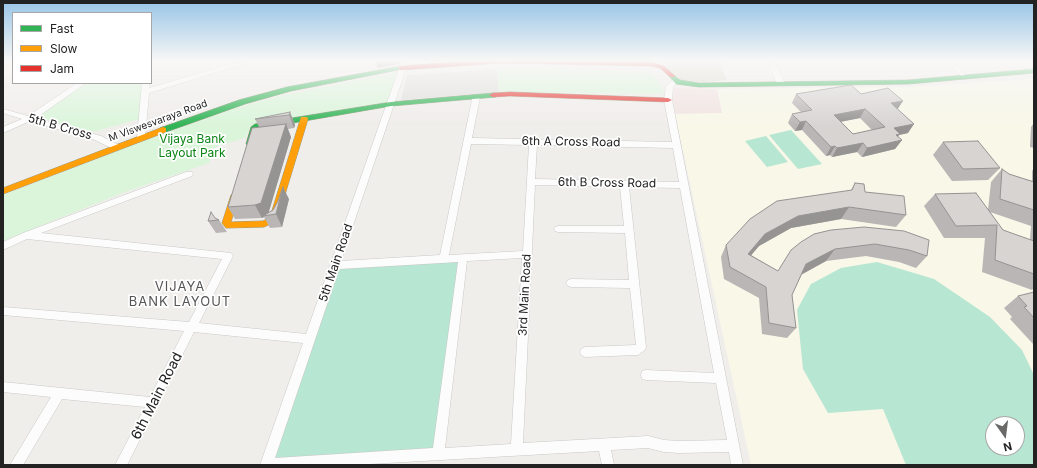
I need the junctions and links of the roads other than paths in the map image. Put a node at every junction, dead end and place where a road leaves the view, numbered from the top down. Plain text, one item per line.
1 (180, 82) edge
2 (327, 82) edge
3 (398, 82) edge
4 (674, 82) edge
5 (680, 82) edge
6 (910, 82) edge
7 (81, 84) edge
8 (146, 84) edge
9 (781, 84) joint
10 (146, 92) junction
11 (476, 97) junction
12 (668, 100) junction
13 (391, 104) junction
14 (3, 111) edge
15 (30, 118) junction
16 (304, 119) junction
17 (3, 130) edge
18 (142, 138) junction
19 (467, 141) junction
20 (533, 142) junction
21 (676, 145) junction
22 (116, 147) junction
23 (248, 151) edge
24 (189, 174) dead end
25 (531, 182) junction
26 (624, 184) junction
27 (684, 185) junction
28 (237, 187) edge
29 (3, 191) edge
30 (558, 229) dead end
31 (629, 230) junction
32 (26, 235) junction
33 (3, 246) edge
34 (527, 254) junction
35 (463, 257) junction
36 (444, 258) junction
37 (335, 265) junction
38 (571, 283) dead end
39 (634, 284) junction
40 (3, 311) edge
41 (192, 327) junction
42 (310, 339) junction
43 (585, 352) dead end
44 (646, 375) dead end
45 (719, 378) junction
46 (3, 386) edge
47 (60, 392) junction
48 (153, 403) junction
49 (604, 444) junction
50 (733, 446) junction
51 (517, 449) junction
52 (438, 454) junction
53 (266, 464) edge
54 (16, 465) edge
55 (121, 465) edge
56 (608, 465) edge
57 (737, 465) edge

1 - 10 street
2 - 18 street, M Viswesvaraya Road
3 - 13 street, 5th Main Road
4 - 12 street
5 - 9 street
6 - 9 street
7 - 15 street
8 - 10 street
10 - 18 street
11 - 12 street
11 - 13 street
11 - 19 street
12 - 21 street
13 - 16 street
13 - 37 street, 5th Main Road
14 - 15 street, 5th B Cross
15 - 17 street
15 - 22 street, 5th B Cross
16 - 23 street
16 - 28 street
18 - 22 street, M Viswesvaraya Road
19 - 20 street, 6th A Cross Road
19 - 36 street
20 - 21 street, 6th A Cross Road
20 - 25 street, 3rd Main Road
21 - 27 street
22 - 29 street, M Viswesvaraya Road
24 - 32 street
25 - 26 street, 6th B Cross Road
25 - 34 street, 3rd Main Road
26 - 27 street, 6th B Cross Road
26 - 31 street
27 - 45 street
30 - 31 street
31 - 39 street
32 - 33 street
32 - 41 street, 6th Main Road
34 - 35 street
34 - 51 street, 3rd Main Road
35 - 36 street
35 - 52 street
36 - 37 street
37 - 42 street, 5th Main Road
38 - 39 street
39 - 43 street
40 - 41 street
41 - 42 street
41 - 48 street, 6th Main Road
42 - 53 street, 5th Main Road
44 - 45 street
45 - 50 street
46 - 47 street
47 - 48 street
47 - 54 street
48 - 55 street, 6th Main Road
49 - 50 street
49 - 51 street
49 - 56 street
50 - 57 street
51 - 52 street
52 - 53 street

